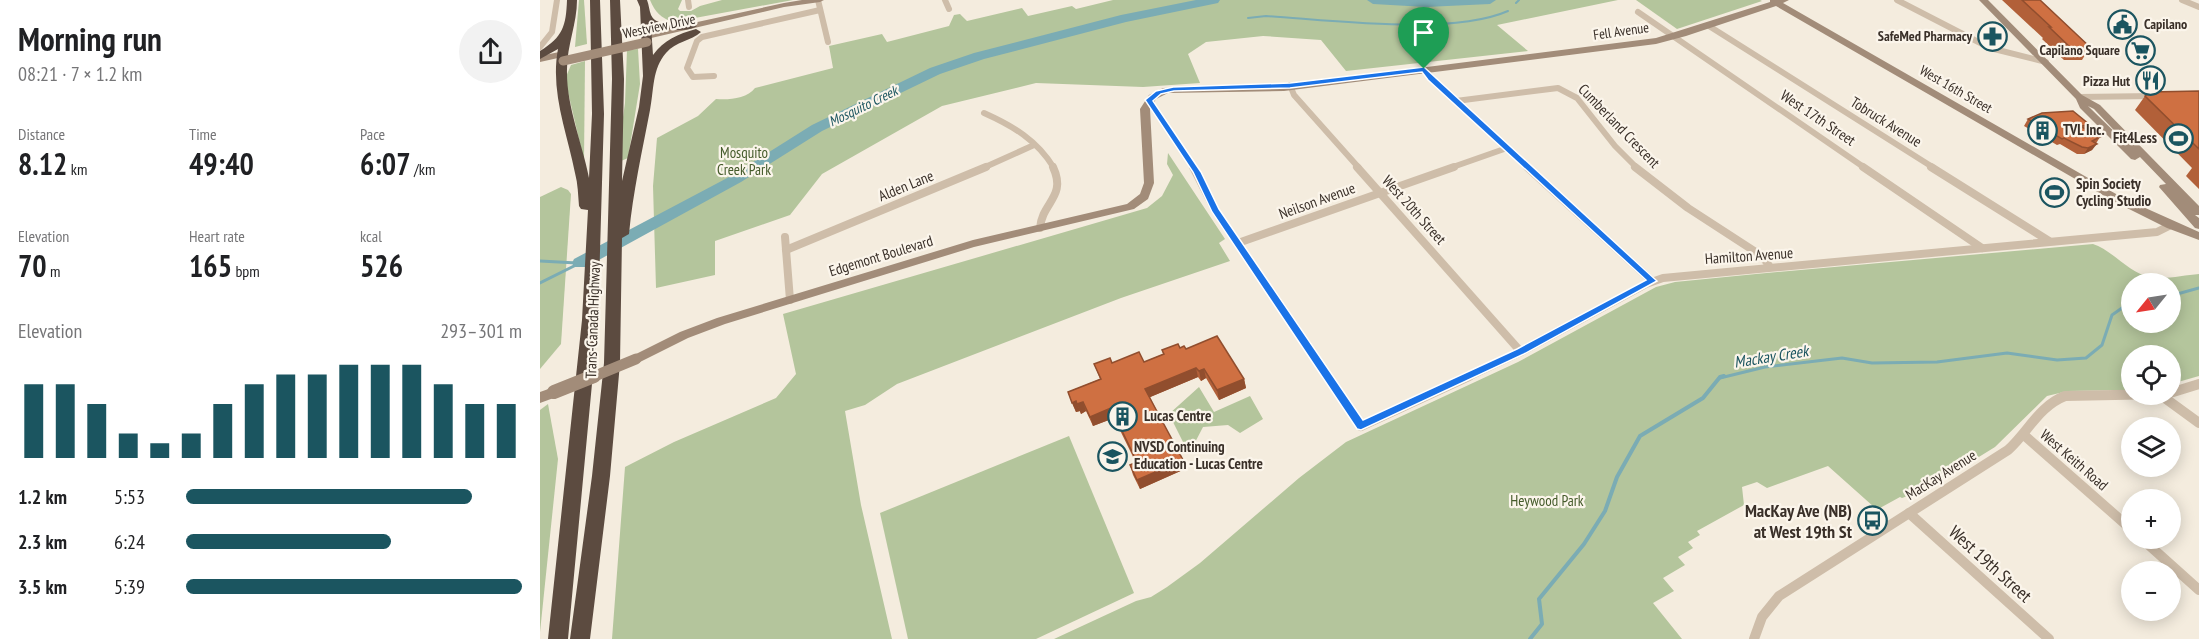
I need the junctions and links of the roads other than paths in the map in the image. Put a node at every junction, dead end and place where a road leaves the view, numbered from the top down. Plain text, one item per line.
1 (557, 0) edge
2 (572, 0) edge
3 (595, 0) edge
4 (615, 0) edge
5 (642, 0) edge
6 (819, 0) edge
7 (945, 0) edge
8 (1897, 0) edge
9 (1983, 0) edge
10 (1992, 0) edge
11 (2182, 0) edge
12 (1778, 1) edge
13 (2199, 7) edge
14 (949, 9) dead end
15 (820, 10) junction
16 (1638, 12) dead end
17 (645, 15) junction
18 (1709, 26) junction
19 (694, 29) junction
20 (568, 32) junction
21 (1672, 37) junction
22 (647, 39) junction
23 (828, 42) dead end
24 (2026, 46) junction
25 (540, 47) edge
26 (2017, 54) junction
27 (540, 58) edge
28 (563, 58) junction
29 (2042, 58) junction
30 (540, 66) edge
31 (1424, 69) junction
32 (649, 76) junction
33 (714, 76) dead end
34 (1290, 85) junction
35 (2161, 96) edge
36 (2079, 97) junction
37 (1149, 100) junction
38 (1456, 101) junction
39 (984, 113) dead end
40 (1034, 145) junction
41 (1507, 148) junction
42 (589, 192) junction
43 (1380, 193) junction
44 (2199, 212) edge
45 (2199, 225) edge
46 (2168, 227) junction
47 (1040, 228) junction
48 (2199, 236) edge
49 (785, 237) dead end
50 (2049, 242) junction
51 (2199, 242) edge
52 (1238, 243) junction
53 (1982, 248) junction
54 (786, 250) junction
55 (1770, 267) junction
56 (1652, 281) junction
57 (790, 300) junction
58 (614, 305) junction
59 (1521, 352) junction
60 (2199, 384) edge
61 (2181, 389) edge
62 (2121, 395) edge
63 (540, 398) edge
64 (2179, 405) edge
65 (2199, 423) edge
66 (2024, 435) junction
67 (1909, 513) junction
68 (2121, 520) edge
69 (2153, 549) edge
70 (2199, 591) edge
71 (558, 639) edge
72 (580, 639) edge
73 (1754, 639) edge
74 (2049, 639) edge

1 - 25 street
2 - 20 highway
3 - 42 highway
4 - 58 highway, Trans-Canada Highway
5 - 17 highway
6 - 15 street
6 - 19 main road, Westview Drive
7 - 14 street
8 - 26 street
9 - 24 main road
10 - 29 main road
11 - 13 street
12 - 18 main road, Fell Avenue
12 - 46 main road, West 16th Street
15 - 23 street
15 - 33 street
16 - 21 street, West 17th Street
17 - 19 highway
17 - 22 highway
18 - 21 main road, Fell Avenue
18 - 50 street, Tobruck Avenue
19 - 22 main road, Westview Drive
19 - 32 highway
20 - 27 highway
20 - 28 highway
21 - 31 main road, Fell Avenue
21 - 53 street, West 17th Street
22 - 28 main road, Westview Drive, bridge
22 - 32 highway
24 - 26 street
24 - 29 main road
26 - 29 street
27 - 28 main road, Westview Drive
28 - 30 main road, Westview Drive
28 - 42 highway
29 - 36 main road
31 - 34 main road, Fell Avenue
31 - 38 street
32 - 58 highway
34 - 37 main road, Fell Avenue
34 - 43 street, West 20th Street
35 - 36 street
36 - 44 main road
36 - 45 main road
37 - 47 main road, Edgemont Boulevard
37 - 52 street
38 - 41 street
38 - 55 street, Cumberland Crescent
39 - 40 street
40 - 47 street
40 - 54 street, Alden Lane
41 - 43 street, Neilson Avenue
41 - 56 street
42 - 71 highway, Trans-Canada Highway
43 - 52 street, Neilson Avenue
43 - 59 street, West 20th Street
46 - 48 main road, West 16th Street
46 - 50 street, Hamilton Avenue
46 - 51 main road, West 16th Street
47 - 57 main road, Edgemont Boulevard
49 - 54 street
50 - 53 street, Hamilton Avenue
52 - 59 street, Hamilton Avenue
53 - 55 street, Hamilton Avenue
54 - 57 street
55 - 56 street, Hamilton Avenue
56 - 59 street, Hamilton Avenue
57 - 63 main road, Edgemont Boulevard, bridge
58 - 72 highway, Trans-Canada Highway
60 - 61 street, MacKay Avenue
62 - 66 street, MacKay Avenue
64 - 65 street
66 - 67 street, MacKay Avenue
66 - 68 street, West Keith Road
67 - 73 street, MacKay Avenue
67 - 74 street, West 19th Street
69 - 70 street

